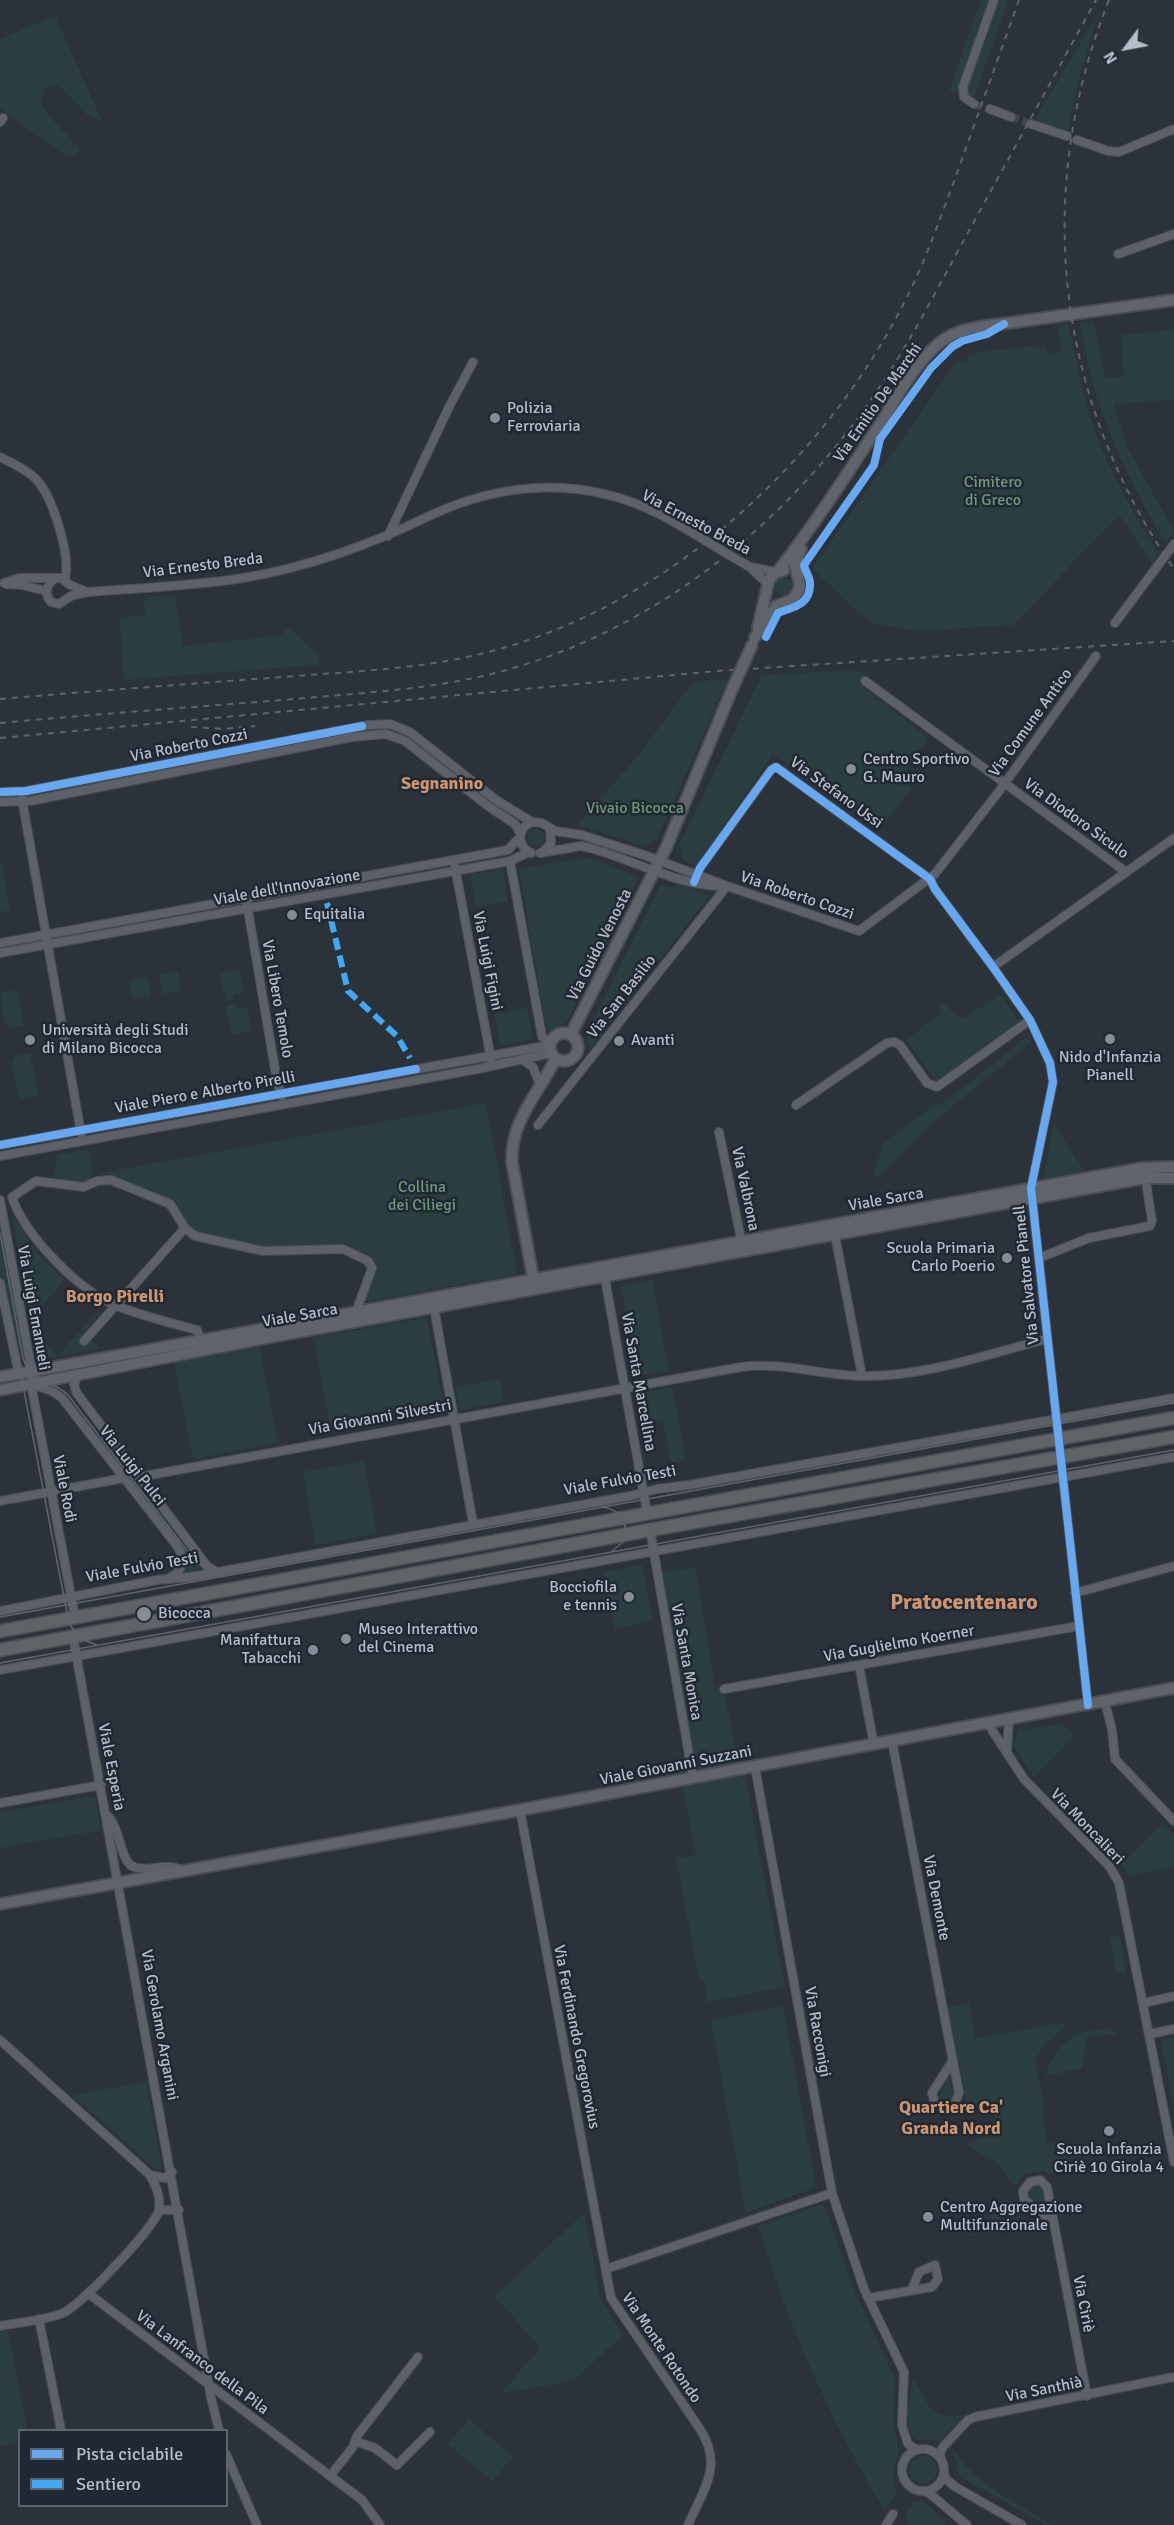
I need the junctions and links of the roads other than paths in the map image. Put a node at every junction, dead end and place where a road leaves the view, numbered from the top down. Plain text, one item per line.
1 (994, 0) edge
2 (974, 104) dead end
3 (990, 109) tunnel mouth
4 (1011, 117) tunnel mouth
5 (1031, 124) tunnel mouth
6 (1174, 129) edge
7 (1067, 136) dead end
8 (1077, 140) dead end
9 (1174, 234) edge
10 (1118, 254) dead end
11 (1174, 300) edge
12 (473, 362) dead end
13 (0, 457) edge
14 (388, 536) junction
15 (805, 537) junction
16 (1174, 544) edge
17 (760, 572) junction
18 (777, 572) junction
19 (797, 577) junction
20 (53, 580) junction
21 (68, 582) junction
22 (2, 583) edge
23 (768, 586) junction
24 (46, 591) junction
25 (88, 592) junction
26 (71, 596) junction
27 (782, 602) junction
28 (1115, 623) dead end
29 (754, 640) junction
30 (1096, 656) dead end
31 (865, 681) dead end
32 (1005, 783) junction
33 (21, 791) junction
34 (0, 792) edge
35 (0, 802) edge
36 (23, 802) junction
37 (532, 822) junction
38 (549, 829) junction
39 (520, 835) junction
40 (582, 835) junction
41 (1174, 838) edge
42 (580, 846) junction
43 (529, 852) junction
44 (540, 854) junction
45 (454, 861) junction
46 (510, 861) junction
47 (657, 865) junction
48 (456, 871) junction
49 (1126, 872) junction
50 (695, 878) junction
51 (930, 879) junction
52 (727, 886) junction
53 (246, 898) junction
54 (247, 909) junction
55 (859, 931) joint
56 (46, 935) junction
57 (0, 943) edge
58 (48, 944) junction
59 (0, 953) edge
60 (993, 967) junction
61 (1030, 1020) junction
62 (571, 1034) junction
63 (552, 1049) junction
64 (491, 1055) junction
65 (523, 1060) junction
66 (493, 1066) junction
67 (540, 1085) junction
68 (282, 1093) junction
69 (284, 1103) junction
70 (796, 1106) dead end
71 (538, 1125) dead end
72 (81, 1130) junction
73 (719, 1132) dead end
74 (82, 1141) junction
75 (0, 1145) edge
76 (0, 1156) edge
77 (1174, 1167) edge
78 (1144, 1173) junction
79 (1174, 1178) edge
80 (1031, 1193) junction
81 (0, 1200) edge
82 (185, 1228) junction
83 (834, 1229) junction
84 (743, 1246) junction
85 (1038, 1258) junction
86 (604, 1271) junction
87 (0, 1283) edge
88 (534, 1284) junction
89 (115, 1305) junction
90 (434, 1308) junction
91 (356, 1312) junction
92 (201, 1339) junction
93 (1047, 1339) junction
94 (84, 1341) dead end
95 (32, 1372) junction
96 (17, 1374) junction
97 (79, 1374) junction
98 (862, 1376) junction
99 (0, 1377) edge
100 (31, 1384) junction
101 (626, 1388) junction
102 (0, 1390) edge
103 (1174, 1398) edge
104 (1174, 1418) edge
105 (454, 1419) junction
106 (1056, 1419) junction
107 (1174, 1437) edge
108 (1058, 1438) junction
109 (1174, 1457) edge
110 (1060, 1459) junction
111 (139, 1477) junction
112 (1062, 1477) junction
113 (124, 1478) junction
114 (51, 1491) junction
115 (644, 1492) junction
116 (0, 1501) edge
117 (647, 1512) junction
118 (473, 1523) junction
119 (650, 1530) junction
120 (654, 1551) junction
121 (1174, 1566) edge
122 (217, 1571) junction
123 (167, 1578) junction
124 (1075, 1593) junction
125 (72, 1598) junction
126 (0, 1611) edge
127 (75, 1617) junction
128 (1079, 1626) junction
129 (0, 1631) edge
130 (73, 1637) junction
131 (0, 1650) edge
132 (77, 1656) junction
133 (859, 1665) junction
134 (0, 1670) edge
135 (1174, 1688) edge
136 (724, 1689) dead end
137 (1105, 1702) junction
138 (1088, 1704) junction
139 (1009, 1720) junction
140 (988, 1724) junction
141 (892, 1741) junction
142 (874, 1745) junction
143 (1007, 1752) junction
144 (754, 1767) junction
145 (693, 1778) junction
146 (101, 1785) junction
147 (0, 1803) edge
148 (520, 1810) junction
149 (107, 1815) junction
150 (1174, 1821) edge
151 (183, 1871) junction
152 (119, 1882) junction
153 (0, 1904) edge
154 (1174, 1996) edge
155 (1144, 2003) junction
156 (1174, 2029) edge
157 (1150, 2034) junction
158 (0, 2040) edge
159 (953, 2060) junction
160 (1174, 2162) edge
161 (172, 2172) junction
162 (150, 2175) junction
163 (832, 2193) junction
164 (159, 2210) junction
165 (179, 2210) junction
166 (1052, 2218) junction
167 (606, 2269) junction
168 (912, 2289) dead end
169 (89, 2294) junction
170 (868, 2298) junction
171 (39, 2319) junction
172 (0, 2326) edge
173 (418, 2357) dead end
174 (1174, 2377) edge
175 (210, 2386) junction
176 (1087, 2396) junction
177 (61, 2429) edge
178 (219, 2429) edge
179 (429, 2432) dead end
180 (355, 2441) junction
181 (917, 2450) junction
182 (228, 2459) edge
183 (940, 2459) junction
184 (944, 2473) junction
185 (330, 2476) junction
186 (924, 2491) junction
187 (257, 2525) edge
188 (380, 2525) edge
189 (688, 2525) edge
190 (886, 2525) edge
191 (896, 2525) edge
192 (967, 2525) edge
193 (1022, 2525) edge

1 - 2 street
3 - 4 street
5 - 7 street
6 - 8 street
9 - 10 street
11 - 15 street, Via Emilio De Marchi
12 - 14 street
13 - 21 street
14 - 17 street, Via Ernesto Breda, bridge
14 - 25 street, Via Ernesto Breda
15 - 18 street, Via Emilio De Marchi
15 - 19 street, Via Emilio De Marchi
16 - 28 street
17 - 18 street, Via Ernesto Breda
17 - 23 street, Via Ernesto Breda
18 - 19 street
18 - 23 street, Via Emilio De Marchi
19 - 27 street, Via Emilio De Marchi
20 - 21 street, Via Ernesto Breda
20 - 22 street, Via Ernesto Breda
20 - 24 street
21 - 25 street, Via Ernesto Breda
21 - 26 street
22 - 24 street, Via Ernesto Breda
23 - 27 street
23 - 29 street, Via Emilio De Marchi
24 - 26 street, Via Ernesto Breda
25 - 26 street, Via Ernesto Breda
27 - 29 street, Via Emilio De Marchi
29 - 47 street, Via Emilio De Marchi, bridge
30 - 32 street, Via Comune Antico
31 - 32 street, Via Diodoro Siculo
32 - 49 street, Via Diodoro Siculo
32 - 51 street, Via Comune Antico
33 - 34 street, Via Roberto Cozzi
33 - 36 street
33 - 37 street, Via Roberto Cozzi
35 - 36 street, Via Roberto Cozzi
36 - 39 street, Via Roberto Cozzi
36 - 56 street
37 - 38 street, Via Roberto Cozzi
37 - 39 street
38 - 40 street, Via Roberto Cozzi
38 - 44 street
39 - 43 street, Via Roberto Cozzi
39 - 45 street, Viale dell'Innovazione
40 - 42 street
40 - 47 street, Via Roberto Cozzi
41 - 49 street
42 - 44 street, Via Roberto Cozzi
42 - 47 street, Via Roberto Cozzi
43 - 44 street, Via Roberto Cozzi
43 - 46 street, Viale dell'Innovazione
45 - 48 street, Via Luigi Figini
45 - 53 street, Viale dell'Innovazione
46 - 48 street, Viale dell'Innovazione
46 - 63 street
47 - 50 street, Via Roberto Cozzi
47 - 62 street, Via Guido Venosta
48 - 54 street, Viale dell'Innovazione
48 - 64 street, Via Luigi Figini
49 - 60 street
50 - 51 street, Via Stefano Ussi
50 - 52 street, Via Roberto Cozzi
51 - 55 street, Via Comune Antico
51 - 60 street, Via Salvatore Pianell
52 - 55 street, Via Roberto Cozzi
52 - 71 street, Via San Basilio
53 - 54 street, Via Libero Temolo
53 - 56 street, Viale dell'Innovazione
54 - 58 street, Viale dell'Innovazione
54 - 68 street, Via Libero Temolo
56 - 57 street, Viale dell'Innovazione
56 - 58 street
58 - 59 street, Viale dell'Innovazione
58 - 72 street
60 - 61 street, Via Salvatore Pianell
61 - 70 street
61 - 80 street, Via Salvatore Pianell
62 - 63 street, Viale Piero e Alberto Pirelli
62 - 63 street, Viale Piero e Alberto Pirelli
63 - 64 street, Viale Piero e Alberto Pirelli
63 - 65 street, Viale Piero e Alberto Pirelli
63 - 67 street
64 - 66 street, Via Luigi Figini
64 - 68 street, Viale Piero e Alberto Pirelli
65 - 66 street, Viale Piero e Alberto Pirelli
65 - 67 street
66 - 69 street, Viale Piero e Alberto Pirelli
67 - 88 street
68 - 69 street, Via Libero Temolo
68 - 72 street, Viale Piero e Alberto Pirelli
69 - 74 street, Viale Piero e Alberto Pirelli
72 - 74 street
72 - 75 street, Viale Piero e Alberto Pirelli
73 - 84 street, Via Valbrona
74 - 76 street, Viale Piero e Alberto Pirelli
77 - 78 street, Viale Sarca
78 - 79 street, Viale Sarca
78 - 80 street, Viale Sarca
78 - 85 street
80 - 83 street, Viale Sarca
80 - 85 street, Via Salvatore Pianell
81 - 95 street, Via Luigi Emanueli
82 - 89 street
82 - 89 street
82 - 91 street
83 - 84 street, Viale Sarca
83 - 98 street
84 - 86 street, Viale Sarca
85 - 93 street, Via Salvatore Pianell
86 - 88 street, Viale Sarca
86 - 101 street, Via Santa Marcellina
87 - 96 street, Via Luigi Emanueli
88 - 90 street, Viale Sarca
88 - 91 street, Viale Sarca
89 - 92 street
89 - 94 street
90 - 97 street, Viale Sarca
90 - 105 street
91 - 92 street, Viale Sarca
92 - 95 street, Viale Sarca
93 - 98 street, Via Giovanni Silvestri
93 - 106 street, Via Salvatore Pianell
95 - 96 street, Viale Sarca
95 - 100 street, Via Luigi Emanueli
96 - 99 street, Viale Sarca
96 - 100 street, Via Luigi Emanueli
97 - 100 street, Viale Sarca
97 - 111 street, Via Luigi Pulci
98 - 101 street, Via Giovanni Silvestri
100 - 102 street, Viale Sarca
100 - 113 street, Via Luigi Pulci
100 - 114 street, Viale Rodi
101 - 105 street, Via Giovanni Silvestri
101 - 115 street, Via Santa Marcellina
103 - 106 street, Viale Fulvio Testi
104 - 108 main road
105 - 111 street, Via Giovanni Silvestri
105 - 118 street
106 - 108 street, Via Salvatore Pianell
106 - 115 street, Viale Fulvio Testi
107 - 110 main road
108 - 110 street, Via Salvatore Pianell
108 - 117 main road
109 - 112 street
110 - 112 street, Via Salvatore Pianell
110 - 119 main road
111 - 122 street, Via Luigi Pulci
112 - 120 street
112 - 124 street, Via Salvatore Pianell
113 - 114 street
113 - 123 street, Via Luigi Pulci
114 - 116 street
114 - 125 street, Viale Rodi
115 - 117 street, Via Santa Marcellina
115 - 118 street, Viale Fulvio Testi
117 - 119 main road
117 - 127 main road
118 - 122 street, Viale Fulvio Testi
119 - 120 street, Via Santa Monica
119 - 130 main road
120 - 132 street
120 - 145 street, Via Santa Monica
121 - 124 street
122 - 123 street, Viale Fulvio Testi
123 - 125 street, Viale Fulvio Testi
124 - 128 street, Via Salvatore Pianell
125 - 126 street, Viale Fulvio Testi
125 - 127 street, Viale Fulvio Testi
127 - 129 main road
127 - 130 main road, Viale Fulvio Testi
128 - 133 street, Via Guglielmo Koerner
128 - 138 street, Via Salvatore Pianell
130 - 131 main road
130 - 132 street, Viale Fulvio Testi
132 - 134 street
132 - 146 street, Viale Esperia
133 - 136 street, Via Guglielmo Koerner
133 - 142 street
135 - 137 street, Viale Giovanni Suzzani
137 - 138 street, Viale Giovanni Suzzani
137 - 150 street
138 - 139 street, Viale Giovanni Suzzani
139 - 140 street, Viale Giovanni Suzzani
139 - 143 street
140 - 141 street, Viale Giovanni Suzzani
140 - 143 street, Via Moncalieri
141 - 142 street, Viale Giovanni Suzzani
141 - 159 street, Via Demonte
142 - 144 street, Viale Giovanni Suzzani
143 - 155 street, Via Moncalieri
144 - 145 street, Viale Giovanni Suzzani
144 - 163 street, Via Racconigi
145 - 148 street, Viale Giovanni Suzzani
146 - 147 street
146 - 149 street, Viale Esperia
148 - 151 street, Viale Giovanni Suzzani
148 - 167 street, Via Ferdinando Gregorovius
149 - 151 street, Viale Giovanni Suzzani
149 - 152 street, Viale Esperia
151 - 152 street, Viale Giovanni Suzzani
152 - 153 street, Viale Giovanni Suzzani
152 - 161 street, Via Gerolamo Arganini
154 - 155 street
155 - 157 street, Via Moncalieri
156 - 157 street
157 - 160 street, Via Moncalieri
158 - 162 street
159 - 159 street, Via Demonte
161 - 162 street
161 - 165 street, Via Gerolamo Arganini
162 - 164 street
163 - 167 street
163 - 170 street, Via Racconigi
164 - 165 street
164 - 169 street
165 - 175 street, Via Gerolamo Arganini
166 - 166 street, Via Ciriè
166 - 176 street, Via Ciriè
167 - 189 street, Via Monte Rotondo
168 - 170 street
169 - 171 street
169 - 175 street, Via Lanfranco della Pila
170 - 181 street, Via Racconigi
171 - 172 street
171 - 177 street
173 - 180 street
174 - 176 street, Via Santhià
175 - 178 street, Via Gerolamo Arganini
175 - 185 street, Via Lanfranco della Pila
176 - 183 street, Via Santhià
179 - 180 street
180 - 185 street
181 - 183 street
181 - 186 street
182 - 187 street
183 - 184 street
184 - 186 street
184 - 193 street
185 - 188 street, Via Lanfranco della Pila
186 - 192 street
190 - 191 street

